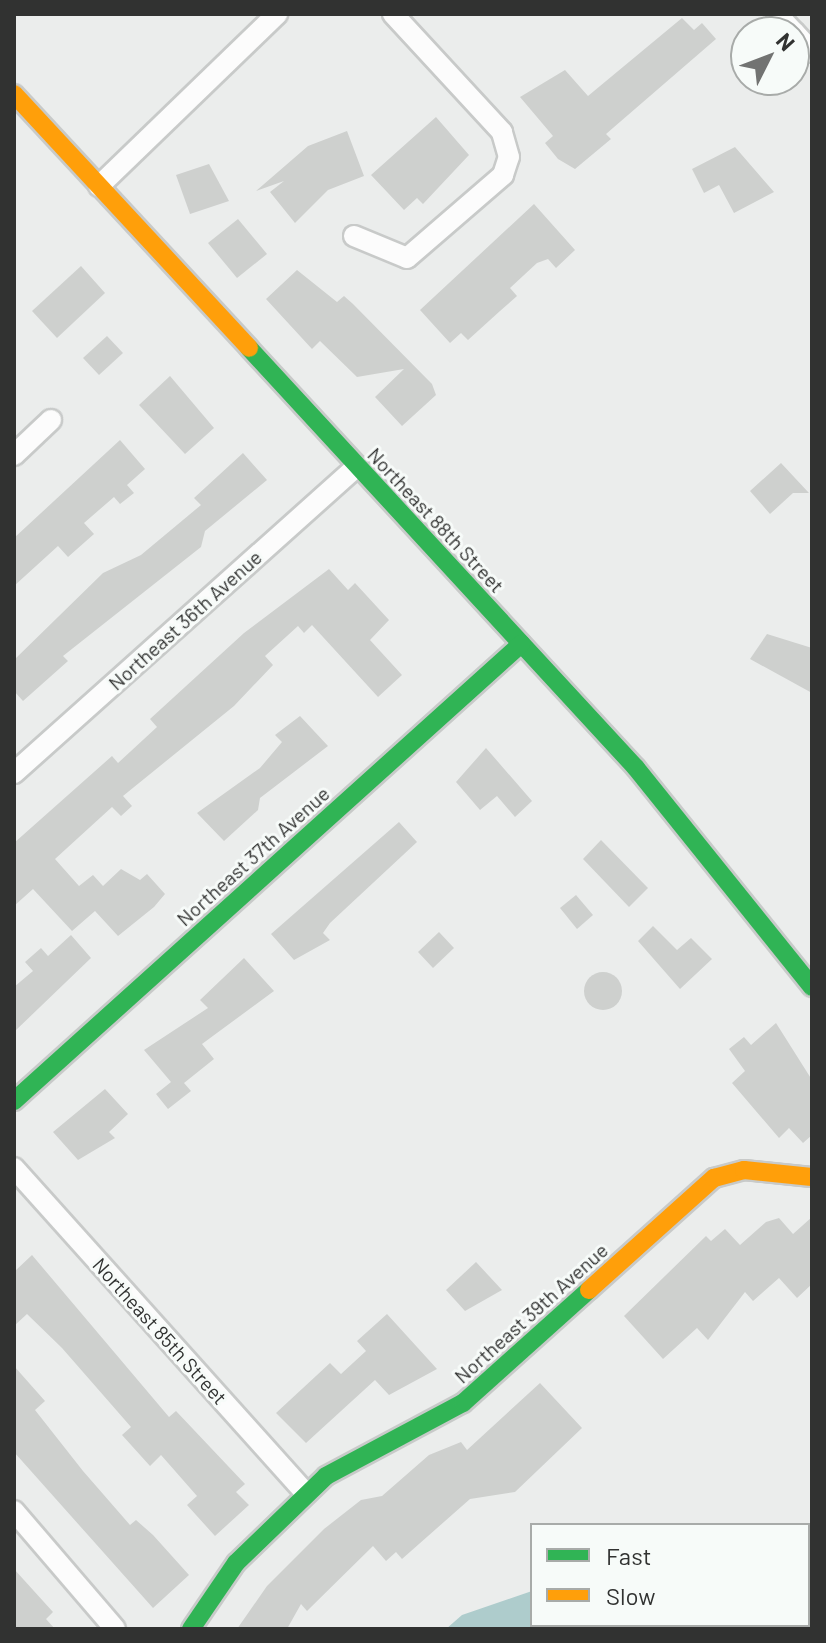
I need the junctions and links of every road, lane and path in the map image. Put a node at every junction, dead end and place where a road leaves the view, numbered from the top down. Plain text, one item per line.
1 (277, 14) edge
2 (393, 14) edge
3 (14, 94) edge
4 (99, 186) junction
5 (354, 236) dead end
6 (51, 420) dead end
7 (14, 455) edge
8 (357, 466) junction
9 (521, 644) junction
10 (14, 773) edge
11 (812, 987) edge
12 (14, 1101) edge
13 (14, 1168) edge
14 (812, 1177) edge
15 (306, 1493) junction
16 (14, 1511) edge
17 (115, 1629) edge
18 (191, 1629) edge

1 - 4 street
2 - 5 street
3 - 4 street, Northeast 88th Street
4 - 8 street, Northeast 88th Street
6 - 7 street
8 - 9 street, Northeast 88th Street
8 - 10 street, Northeast 36th Avenue
9 - 11 street, Northeast 88th Street
9 - 12 street, Northeast 37th Avenue
13 - 15 street, Northeast 85th Street
14 - 15 street, Northeast 39th Avenue
15 - 18 street, Northeast 39th Avenue
16 - 17 street

